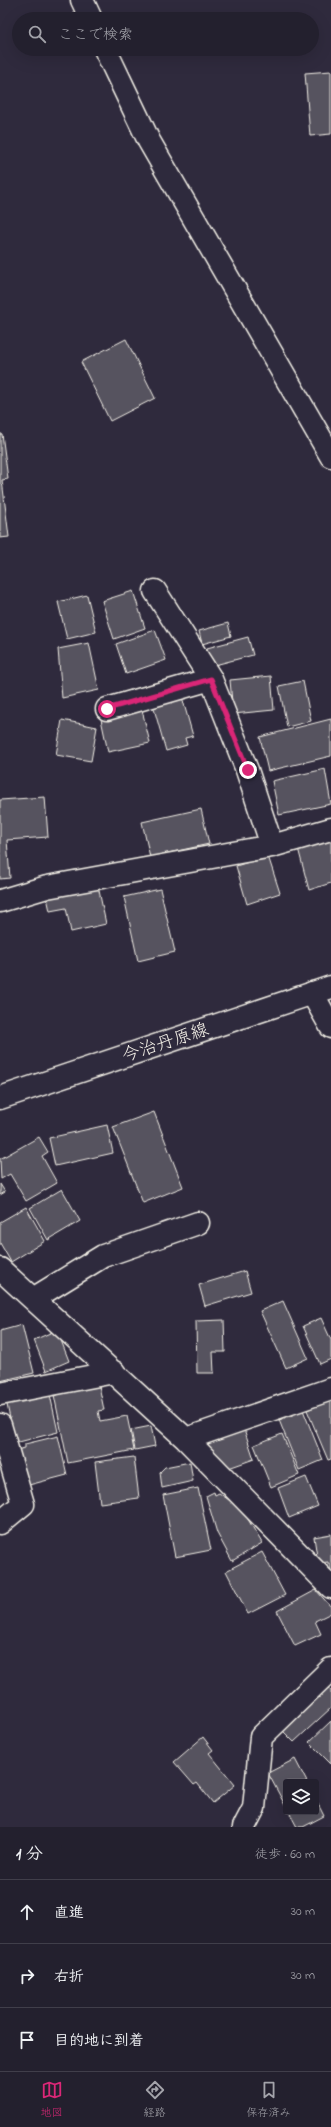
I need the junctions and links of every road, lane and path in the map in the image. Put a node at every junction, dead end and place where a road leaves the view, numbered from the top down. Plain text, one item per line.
1 (82, 0) edge
2 (88, 12) edge
3 (108, 56) edge
4 (331, 456) edge
5 (155, 591) dead end
6 (211, 679) junction
7 (107, 709) dead end
8 (331, 829) edge
9 (272, 846) junction
10 (0, 901) edge
11 (322, 990) edge
12 (331, 1027) edge
13 (0, 1098) edge
14 (198, 1224) dead end
15 (0, 1269) edge
16 (34, 1299) junction
17 (114, 1372) junction
18 (331, 1389) edge
19 (0, 1394) edge
20 (0, 1425) edge
21 (186, 1439) junction
22 (0, 1523) edge
23 (331, 1587) edge
24 (331, 1669) edge
25 (244, 1827) edge

1 - 2 street
3 - 4 street
5 - 6 street
6 - 7 street
6 - 9 street
8 - 9 street
9 - 10 street
11 - 12 street
11 - 13 street, 今治丹原線
14 - 16 street
15 - 16 street
16 - 17 street
17 - 19 street
17 - 21 street
18 - 21 street
20 - 22 street
21 - 23 street
24 - 25 street

